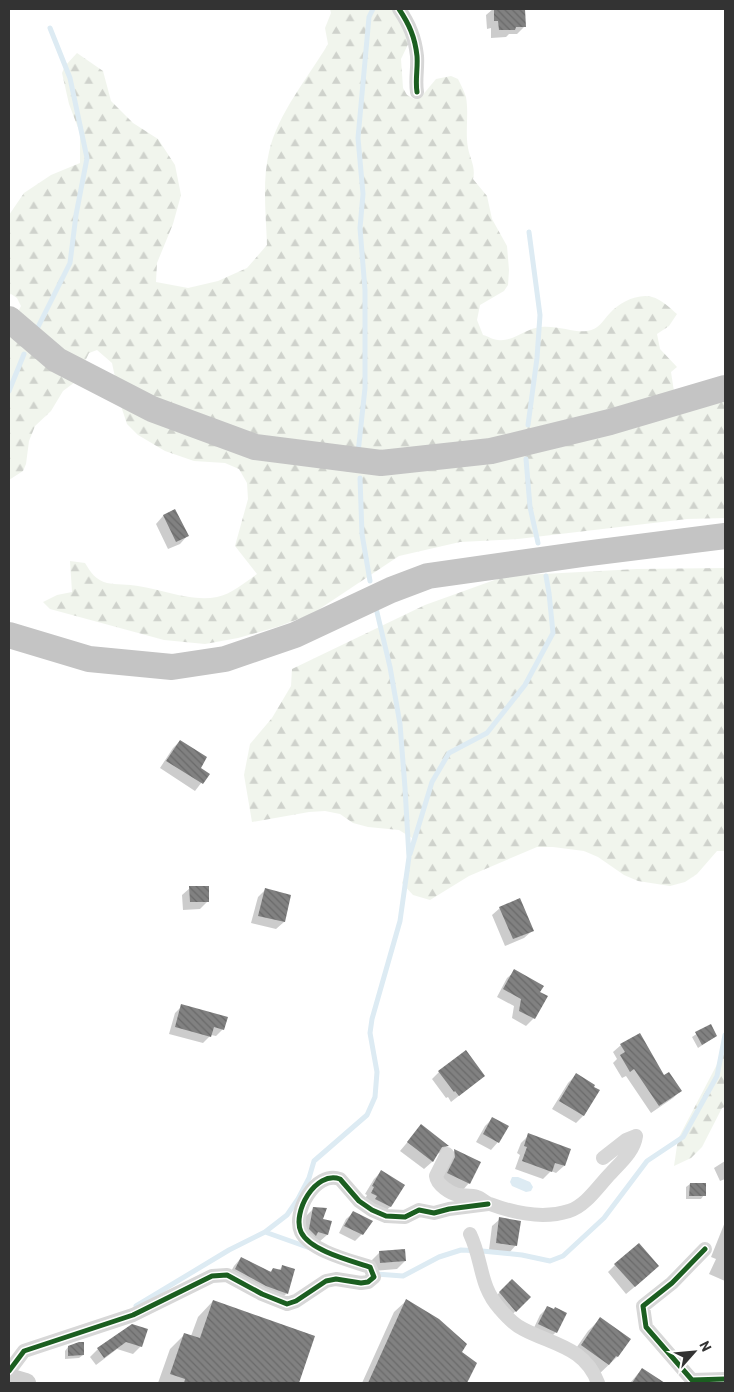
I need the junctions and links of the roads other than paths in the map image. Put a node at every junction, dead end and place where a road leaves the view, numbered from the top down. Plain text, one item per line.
1 (398, 9) edge
2 (417, 92) dead end
3 (9, 319) edge
4 (725, 388) edge
5 (725, 536) edge
6 (9, 635) edge
7 (447, 1154) dead end
8 (603, 1158) dead end
9 (488, 1204) junction
10 (470, 1234) dead end
11 (705, 1249) dead end
12 (9, 1371) edge
13 (9, 1378) edge
14 (725, 1379) edge
15 (26, 1383) edge
16 (598, 1383) edge

1 - 2 street
3 - 4 highway
5 - 6 highway
7 - 9 street
8 - 9 street
9 - 12 street
10 - 16 street
11 - 14 street
13 - 15 main road

